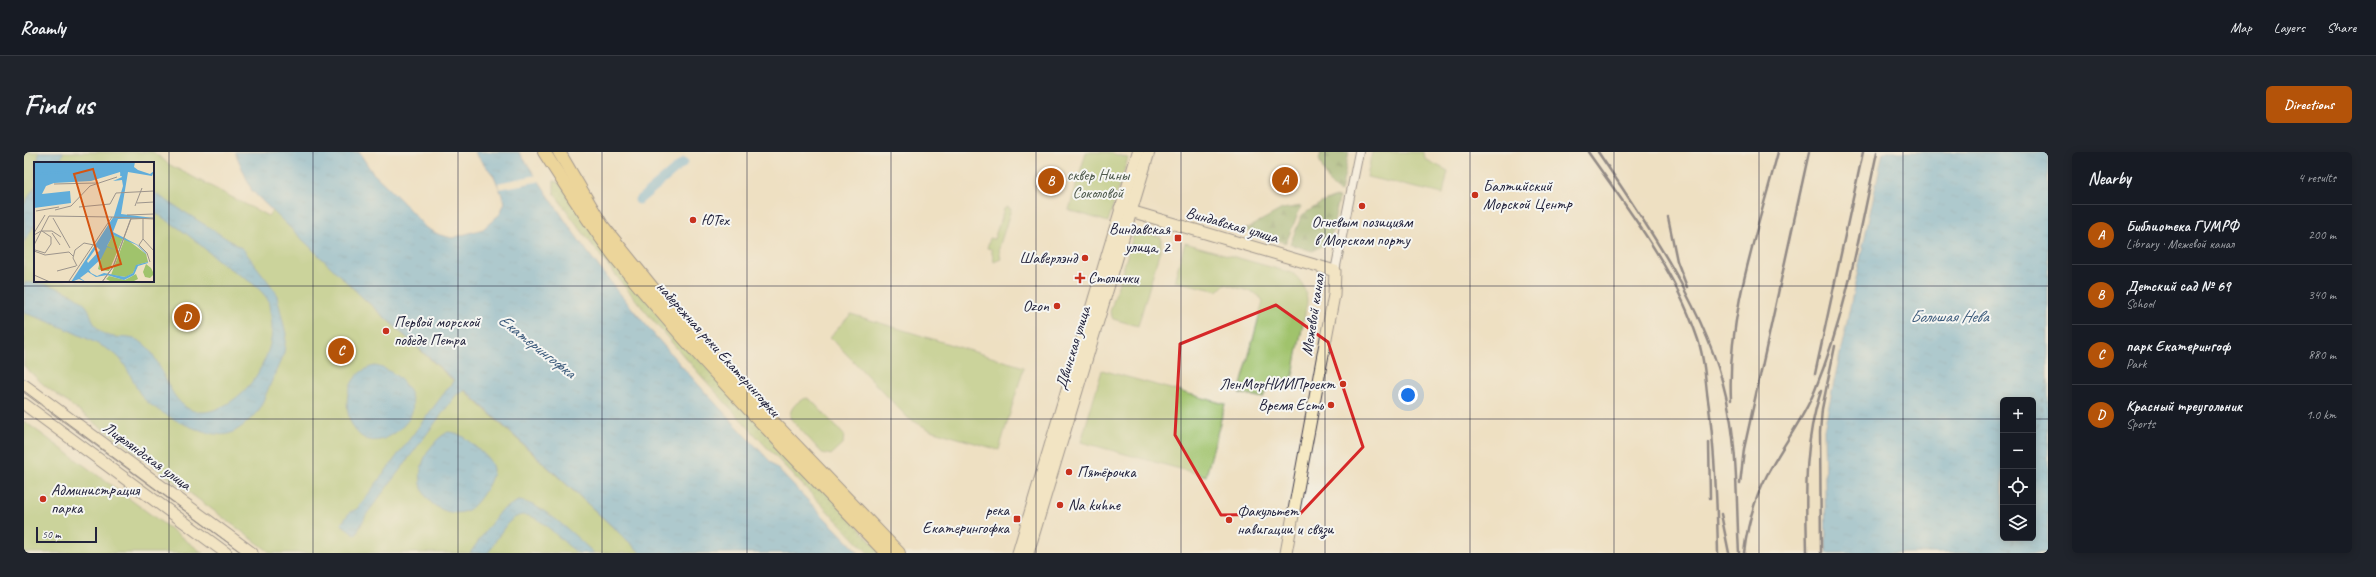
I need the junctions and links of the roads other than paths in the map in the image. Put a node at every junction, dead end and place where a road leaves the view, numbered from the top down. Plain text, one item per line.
1 (544, 152) edge
2 (559, 152) edge
3 (1138, 152) edge
4 (1149, 152) edge
5 (1359, 152) edge
6 (1125, 210) junction
7 (1335, 271) junction
8 (24, 385) edge
9 (24, 404) edge
10 (226, 553) edge
11 (252, 553) edge
12 (886, 553) edge
13 (899, 553) edge
14 (1018, 553) edge
15 (1028, 553) edge
16 (1286, 553) edge

1 - 12 main road, набережная реки Екатерингофки
2 - 13 main road, набережная реки Екатерингофки
3 - 6 street, Двинская улица
4 - 6 street, Двинская улица
5 - 7 street, Межевой канал
6 - 7 street, Виндавская улица
6 - 14 street, Двинская улица
6 - 15 street, Двинская улица
7 - 16 street, Межевой канал
8 - 11 street, Лифляндская улица
9 - 10 street, Лифляндская улица

